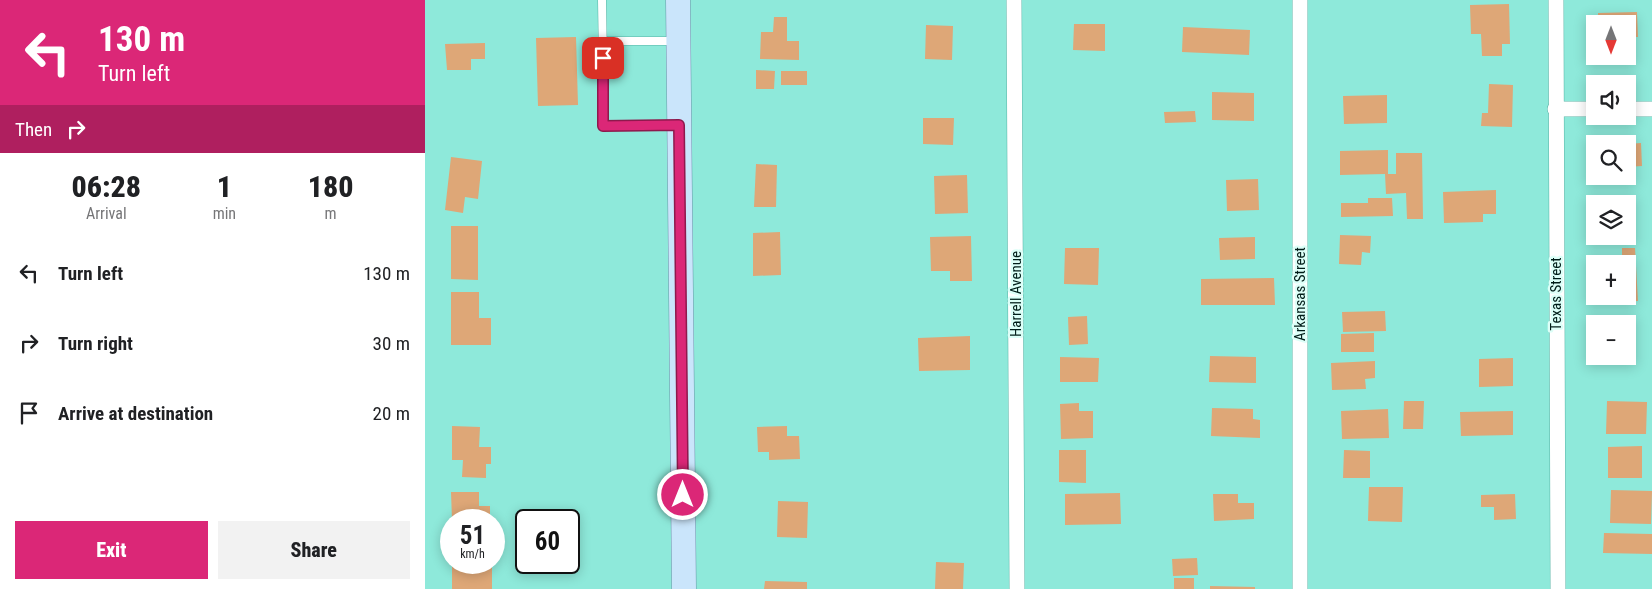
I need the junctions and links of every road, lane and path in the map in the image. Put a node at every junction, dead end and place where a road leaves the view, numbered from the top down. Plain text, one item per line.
1 (602, 0) edge
2 (678, 0) edge
3 (1014, 0) edge
4 (1300, 0) edge
5 (1556, 0) edge
6 (602, 41) junction
7 (679, 41) junction
8 (1555, 109) junction
9 (1586, 109) edge
10 (1636, 109) edge
11 (1652, 109) edge
12 (679, 125) junction
13 (684, 589) edge
14 (1017, 589) edge
15 (1300, 589) edge
16 (1558, 589) edge

1 - 6 lane
2 - 7 main road
3 - 14 street, Harrell Avenue
4 - 15 street, Arkansas Street
5 - 8 street, Texas Street
6 - 7 lane
6 - 12 lane
7 - 12 main road
8 - 9 street
8 - 16 street, Texas Street
10 - 11 street
12 - 13 main road

